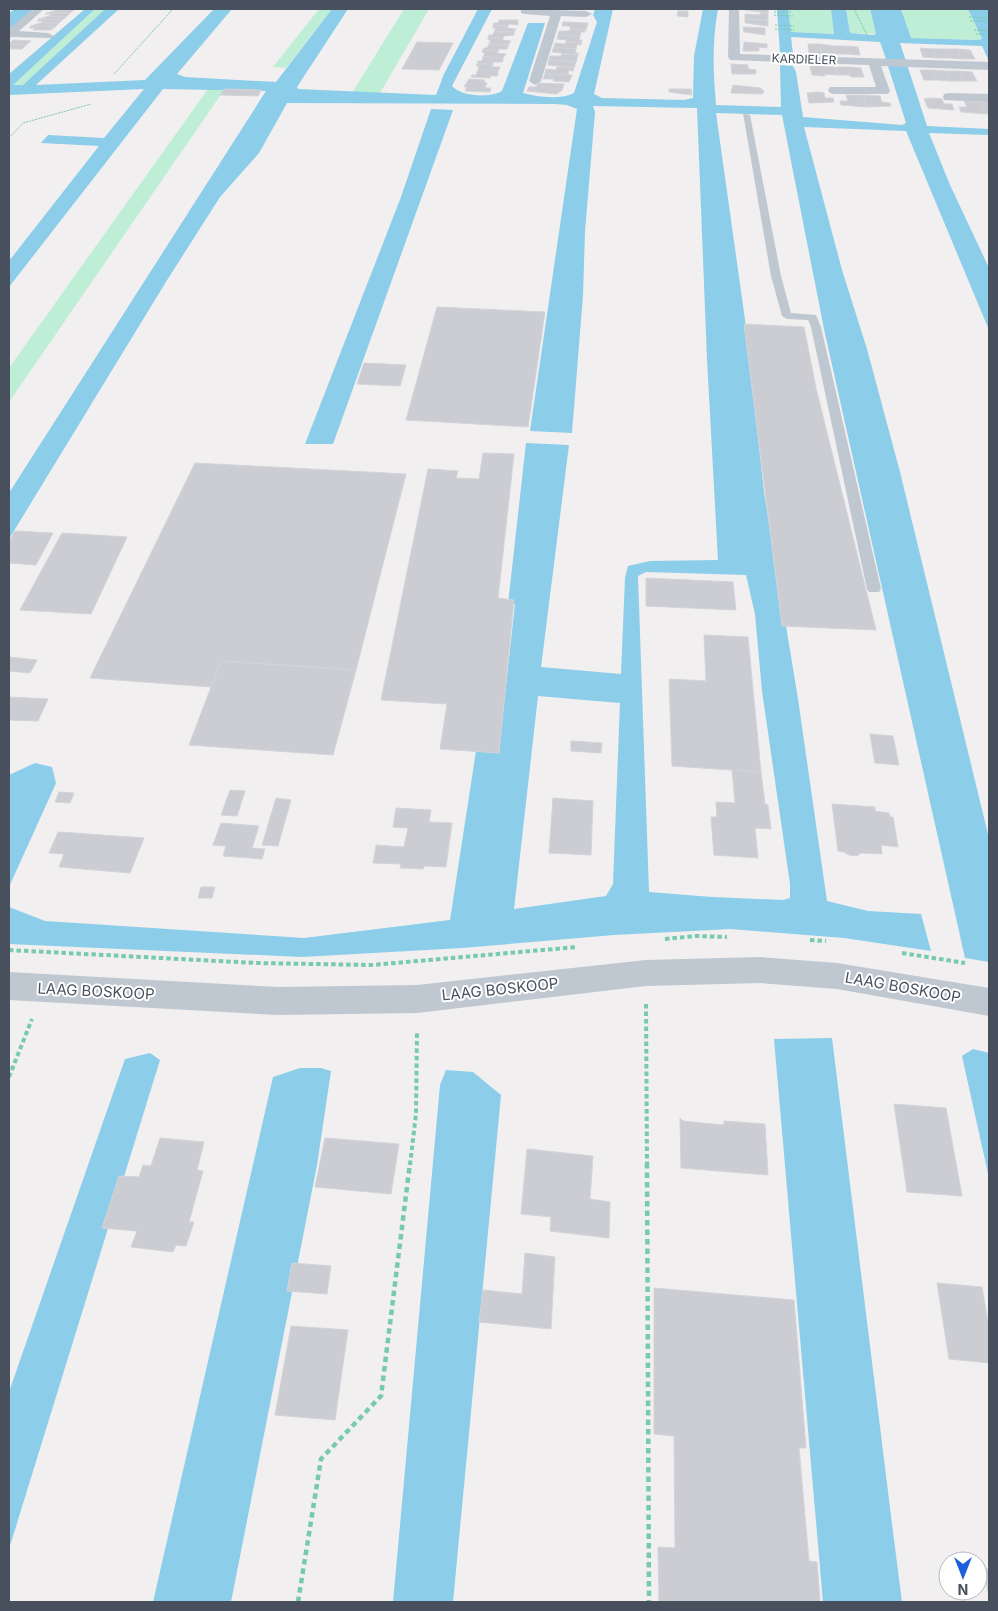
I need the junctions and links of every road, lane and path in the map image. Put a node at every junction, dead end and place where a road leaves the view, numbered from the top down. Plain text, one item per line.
1 (39, 9) edge
2 (173, 9) edge
3 (526, 9) edge
4 (734, 9) edge
5 (854, 9) edge
6 (774, 12) dead end
7 (792, 12) dead end
8 (556, 13) junction
9 (586, 14) dead end
10 (774, 15) dead end
11 (793, 16) dead end
12 (969, 17) dead end
13 (989, 18) edge
14 (970, 21) dead end
15 (989, 21) edge
16 (775, 25) dead end
17 (794, 26) dead end
18 (775, 29) dead end
19 (794, 30) dead end
20 (974, 30) dead end
21 (989, 31) edge
22 (9, 34) edge
23 (868, 34) dead end
24 (976, 34) dead end
25 (989, 35) edge
26 (48, 36) dead end
27 (874, 62) junction
28 (985, 66) edge
29 (114, 74) dead end
30 (535, 81) dead end
31 (989, 82) edge
32 (834, 90) dead end
33 (949, 96) dead end
34 (989, 98) edge
35 (91, 104) dead end
36 (746, 115) dead end
37 (9, 138) edge
38 (874, 589) dead end
39 (734, 937) dead end
40 (657, 940) dead end
41 (800, 940) dead end
42 (829, 942) dead end
43 (578, 946) dead end
44 (9, 950) edge
45 (897, 952) dead end
46 (972, 964) dead end
47 (646, 973) junction
48 (9, 986) edge
49 (44, 988) junction
50 (417, 999) junction
51 (989, 1002) edge
52 (9, 1077) edge
53 (298, 1602) edge
54 (649, 1602) edge

1 - 22 street
2 - 29 path
3 - 8 street
4 - 27 street, KARDIELER
5 - 23 path
6 - 7 path
8 - 9 street
8 - 30 street
10 - 11 path
12 - 13 path
14 - 15 path
16 - 17 path
18 - 19 path
20 - 21 path
22 - 26 street
24 - 25 path
27 - 28 street, KARDIELER
27 - 32 street, KARDIELER
28 - 31 street, KARDIELER
33 - 34 street
35 - 37 path
36 - 38 lane
39 - 40 path
41 - 42 path
43 - 44 path
45 - 46 path
47 - 50 street, LAAG BOSKOOP
47 - 51 street, LAAG BOSKOOP
47 - 54 path
48 - 49 street, LAAG BOSKOOP
49 - 50 street, LAAG BOSKOOP
49 - 52 path
50 - 53 path

